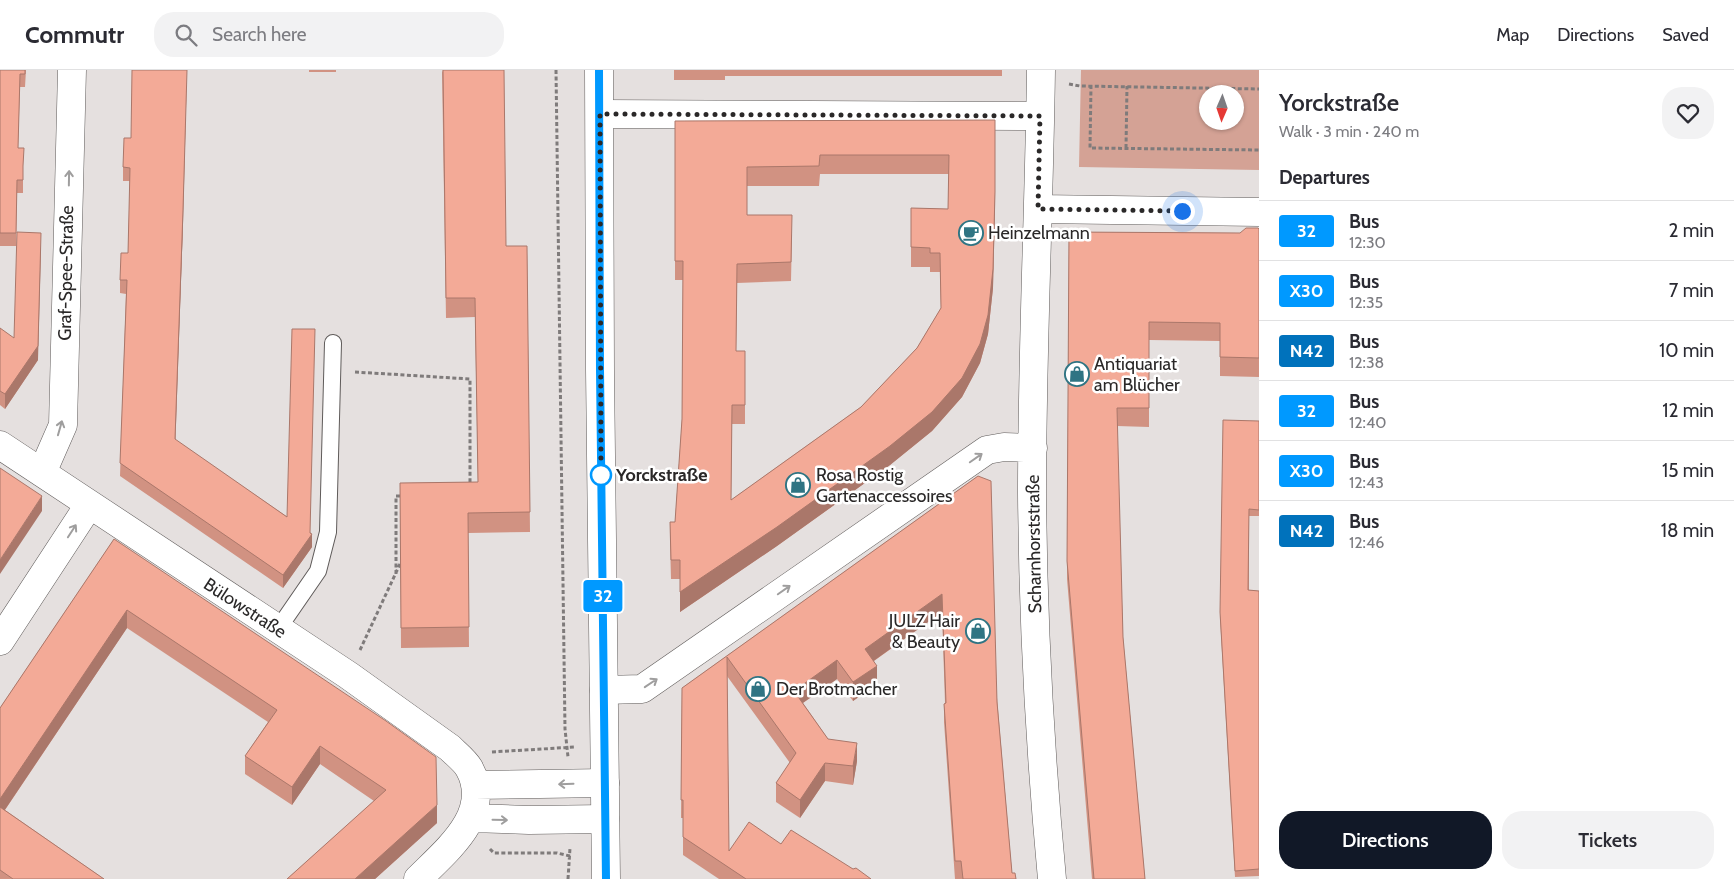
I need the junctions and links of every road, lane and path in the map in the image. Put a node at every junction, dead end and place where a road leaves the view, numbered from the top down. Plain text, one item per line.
1 (72, 70) edge
2 (556, 70) edge
3 (599, 70) edge
4 (1041, 70) edge
5 (1080, 86) dead end
6 (1091, 86) junction
7 (1127, 86) junction
8 (1259, 88) edge
9 (600, 114) junction
10 (1040, 116) junction
11 (1126, 148) junction
12 (1259, 150) edge
13 (1038, 209) junction
14 (1259, 212) edge
15 (333, 343) dead end
16 (332, 370) junction
17 (0, 445) edge
18 (1033, 448) junction
19 (42, 473) junction
20 (470, 487) edge
21 (405, 496) edge
22 (89, 504) junction
23 (400, 564) edge
24 (396, 574) junction
25 (278, 629) junction
26 (0, 641) edge
27 (348, 675) junction
28 (604, 690) junction
29 (568, 747) junction
30 (489, 752) dead end
31 (605, 783) junction
32 (570, 784) junction
33 (475, 785) junction
34 (471, 818) junction
35 (570, 819) junction
36 (605, 819) junction
37 (494, 853) dead end
38 (570, 856) junction
39 (418, 879) edge
40 (568, 879) edge
41 (606, 879) edge
42 (1052, 879) edge

19 -> 1 street, Graf-Spee-Straße
2 - 29 path
3 - 9 street
4 - 10 street, Scharnhorststraße
5 - 6 path
6 - 7 path
6 - 11 path
7 - 8 path
7 - 11 path
9 - 10 street
9 - 28 street
10 - 13 street, Scharnhorststraße
11 - 12 path
13 - 14 street
13 - 18 street, Scharnhorststraße
15 - 16 lane
16 - 20 path
16 - 25 lane
17 - 19 street, Bülowstraße
28 -> 18 street
18 - 42 street, Scharnhorststraße
19 - 22 street, Bülowstraße
21 - 24 path
22 - 25 street, Bülowstraße
26 -> 22 street
23 - 24 path
24 - 27 path
25 - 27 street, Bülowstraße
27 - 33 street, Bülowstraße
28 - 31 street
29 - 30 path
29 - 32 path
31 - 32 street
31 - 36 street
32 -> 33 street
33 - 34 street, Bülowstraße
34 -> 35 street
34 - 39 street
35 - 36 street
35 - 38 path
36 - 41 street
37 - 38 path
38 - 40 path

